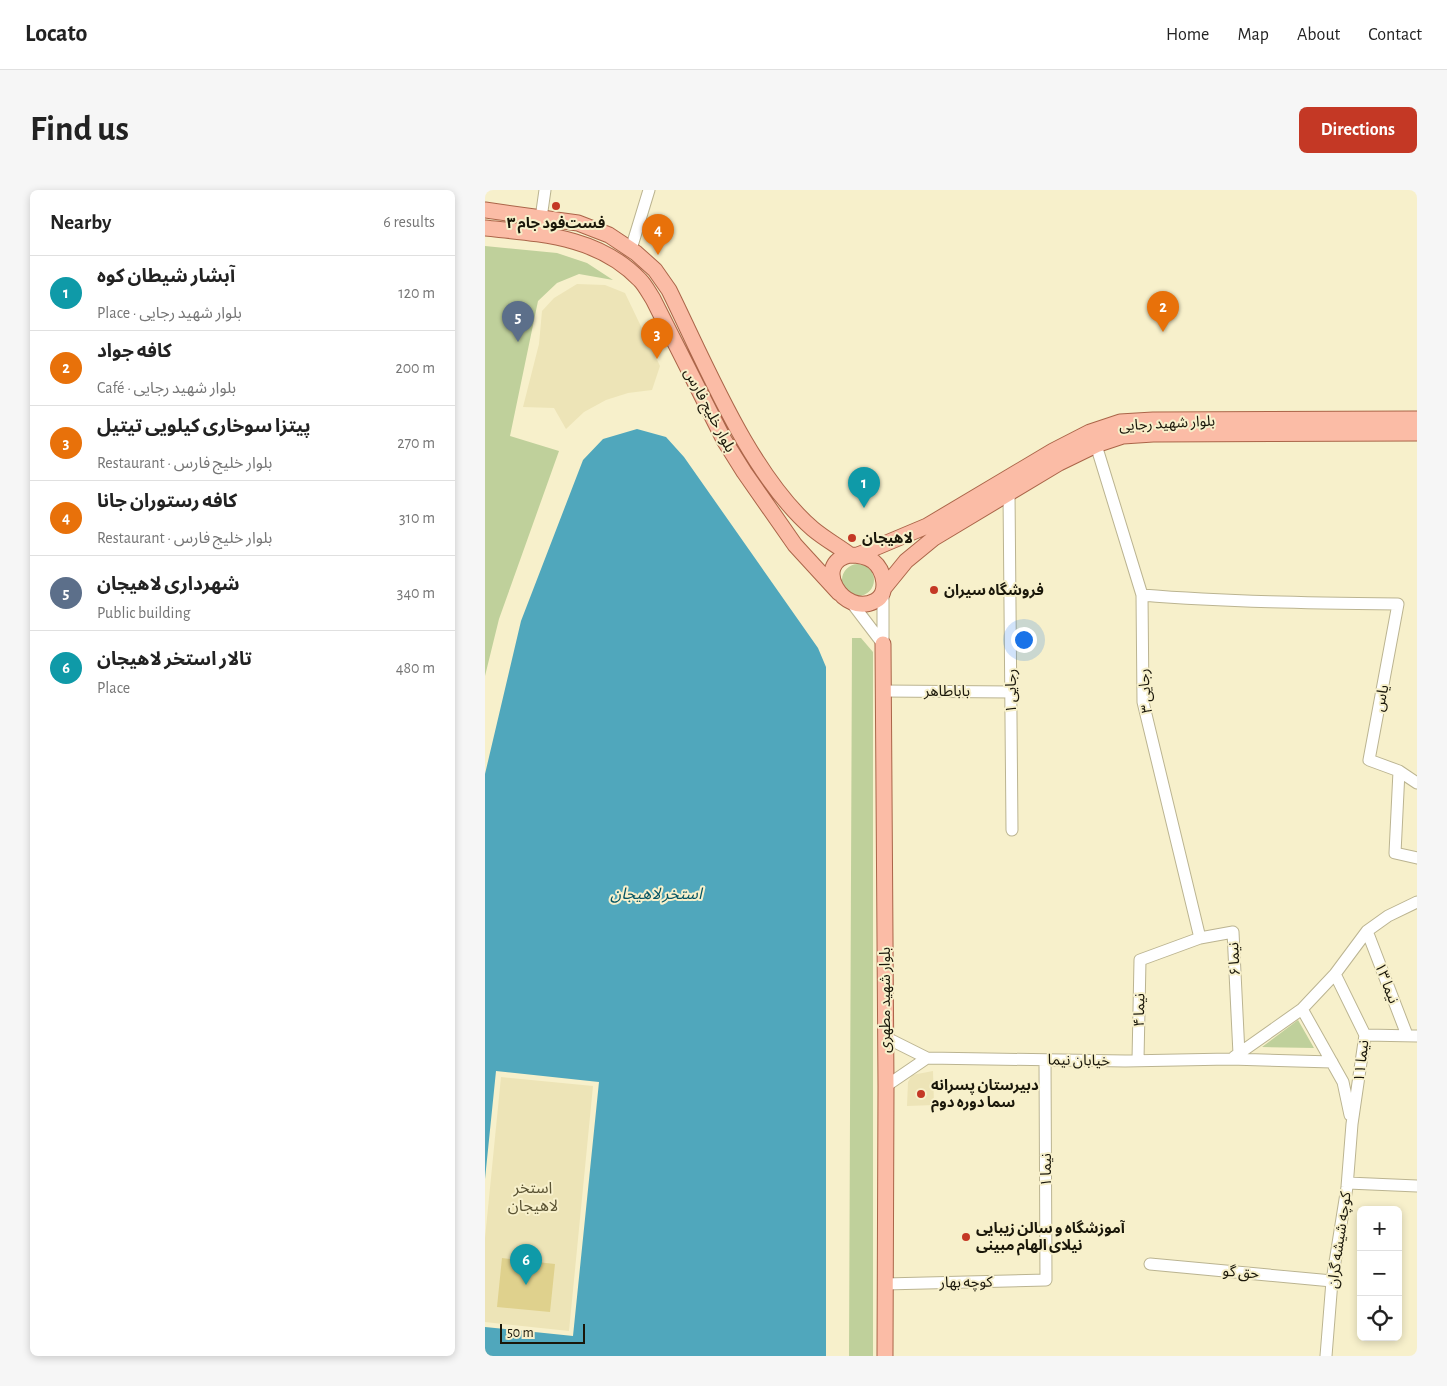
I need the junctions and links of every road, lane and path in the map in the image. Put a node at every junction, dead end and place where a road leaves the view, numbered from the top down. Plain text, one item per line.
1 (545, 190) edge
2 (649, 190) edge
3 (485, 210) edge
4 (541, 217) junction
5 (485, 228) edge
6 (538, 234) junction
7 (631, 249) junction
8 (1417, 419) edge
9 (1256, 427) junction
10 (1417, 433) edge
11 (1096, 445) junction
12 (1009, 493) junction
13 (854, 555) junction
14 (883, 590) junction
15 (1142, 595) junction
16 (845, 597) junction
17 (883, 644) junction
18 (883, 691) junction
19 (1011, 692) junction
20 (1399, 771) junction
21 (1417, 783) edge
22 (1012, 830) dead end
23 (1417, 858) edge
24 (1417, 902) edge
25 (1367, 931) junction
26 (1200, 938) junction
27 (1140, 960) joint
28 (1335, 974) junction
29 (1303, 1009) junction
30 (1365, 1035) junction
31 (1412, 1035) edge
32 (885, 1037) junction
33 (1235, 1056) junction
34 (927, 1058) junction
35 (1045, 1060) junction
36 (1138, 1060) junction
37 (1332, 1062) junction
38 (886, 1086) junction
39 (1352, 1124) junction
40 (1347, 1183) junction
41 (1417, 1186) edge
42 (1150, 1264) dead end
43 (1046, 1280) joint
44 (1332, 1281) junction
45 (885, 1284) junction
46 (885, 1356) edge
47 (1325, 1356) edge

1 - 4 street
2 - 7 street
3 - 4 main road, بلوار خلیج فارس
4 - 6 street
4 - 7 main road, بلوار خلیج فارس
5 - 6 main road, بلوار خلیج فارس
6 - 16 main road, بلوار خلیج فارس
7 - 13 main road, بلوار خلیج فارس
8 - 9 main road, بلوار شهید رجایی
9 - 10 main road, بلوار شهید رجایی
9 - 11 main road, بلوار شهید رجایی
9 - 13 main road, بلوار شهید رجایی
11 - 12 main road, بلوار شهید رجایی
11 - 15 street, رجایی ۳
12 - 14 main road, بلوار شهید رجایی
12 - 19 street, رجایی ۱
13 - 14 main road
13 - 16 main road
14 - 16 main road
14 - 17 street
15 - 20 street, یاس
15 - 26 street, رجایی ۳
16 - 17 street
17 - 18 main road, بلوار شهید مطهری
18 - 19 street, باباطاهر
18 - 32 main road, بلوار شهید مطهری
19 - 22 street, رجایی ۱
20 - 21 street
20 - 23 street
24 - 25 street
25 - 28 street
25 - 31 street, نیما ۱۳
26 - 27 street, نیما ۶
26 - 33 street, نیما ۶
27 - 36 street, نیما ۴
28 - 29 street
28 - 30 street, نیما ۱۱
29 - 33 street
29 - 37 street
30 - 31 street
30 - 39 street, نیما ۱۱
32 - 34 street, خیابان نیما
32 - 38 main road, بلوار شهید مطهری
33 - 36 street, خیابان نیما
33 - 37 street, خیابان نیما
34 - 35 street, خیابان نیما
34 - 38 street
35 - 36 street, خیابان نیما
35 - 43 street, نیما ۱
37 - 39 street
38 - 45 main road, بلوار شهید مطهری
39 - 40 street, کوچه شیشه گران
40 - 41 street
40 - 44 street, کوچه شیشه گران
42 - 44 street, حق گو
43 - 45 street, کوچه بهار
44 - 47 street, کوچه شیشه گران
45 - 46 main road, بلوار شهید مطهری

